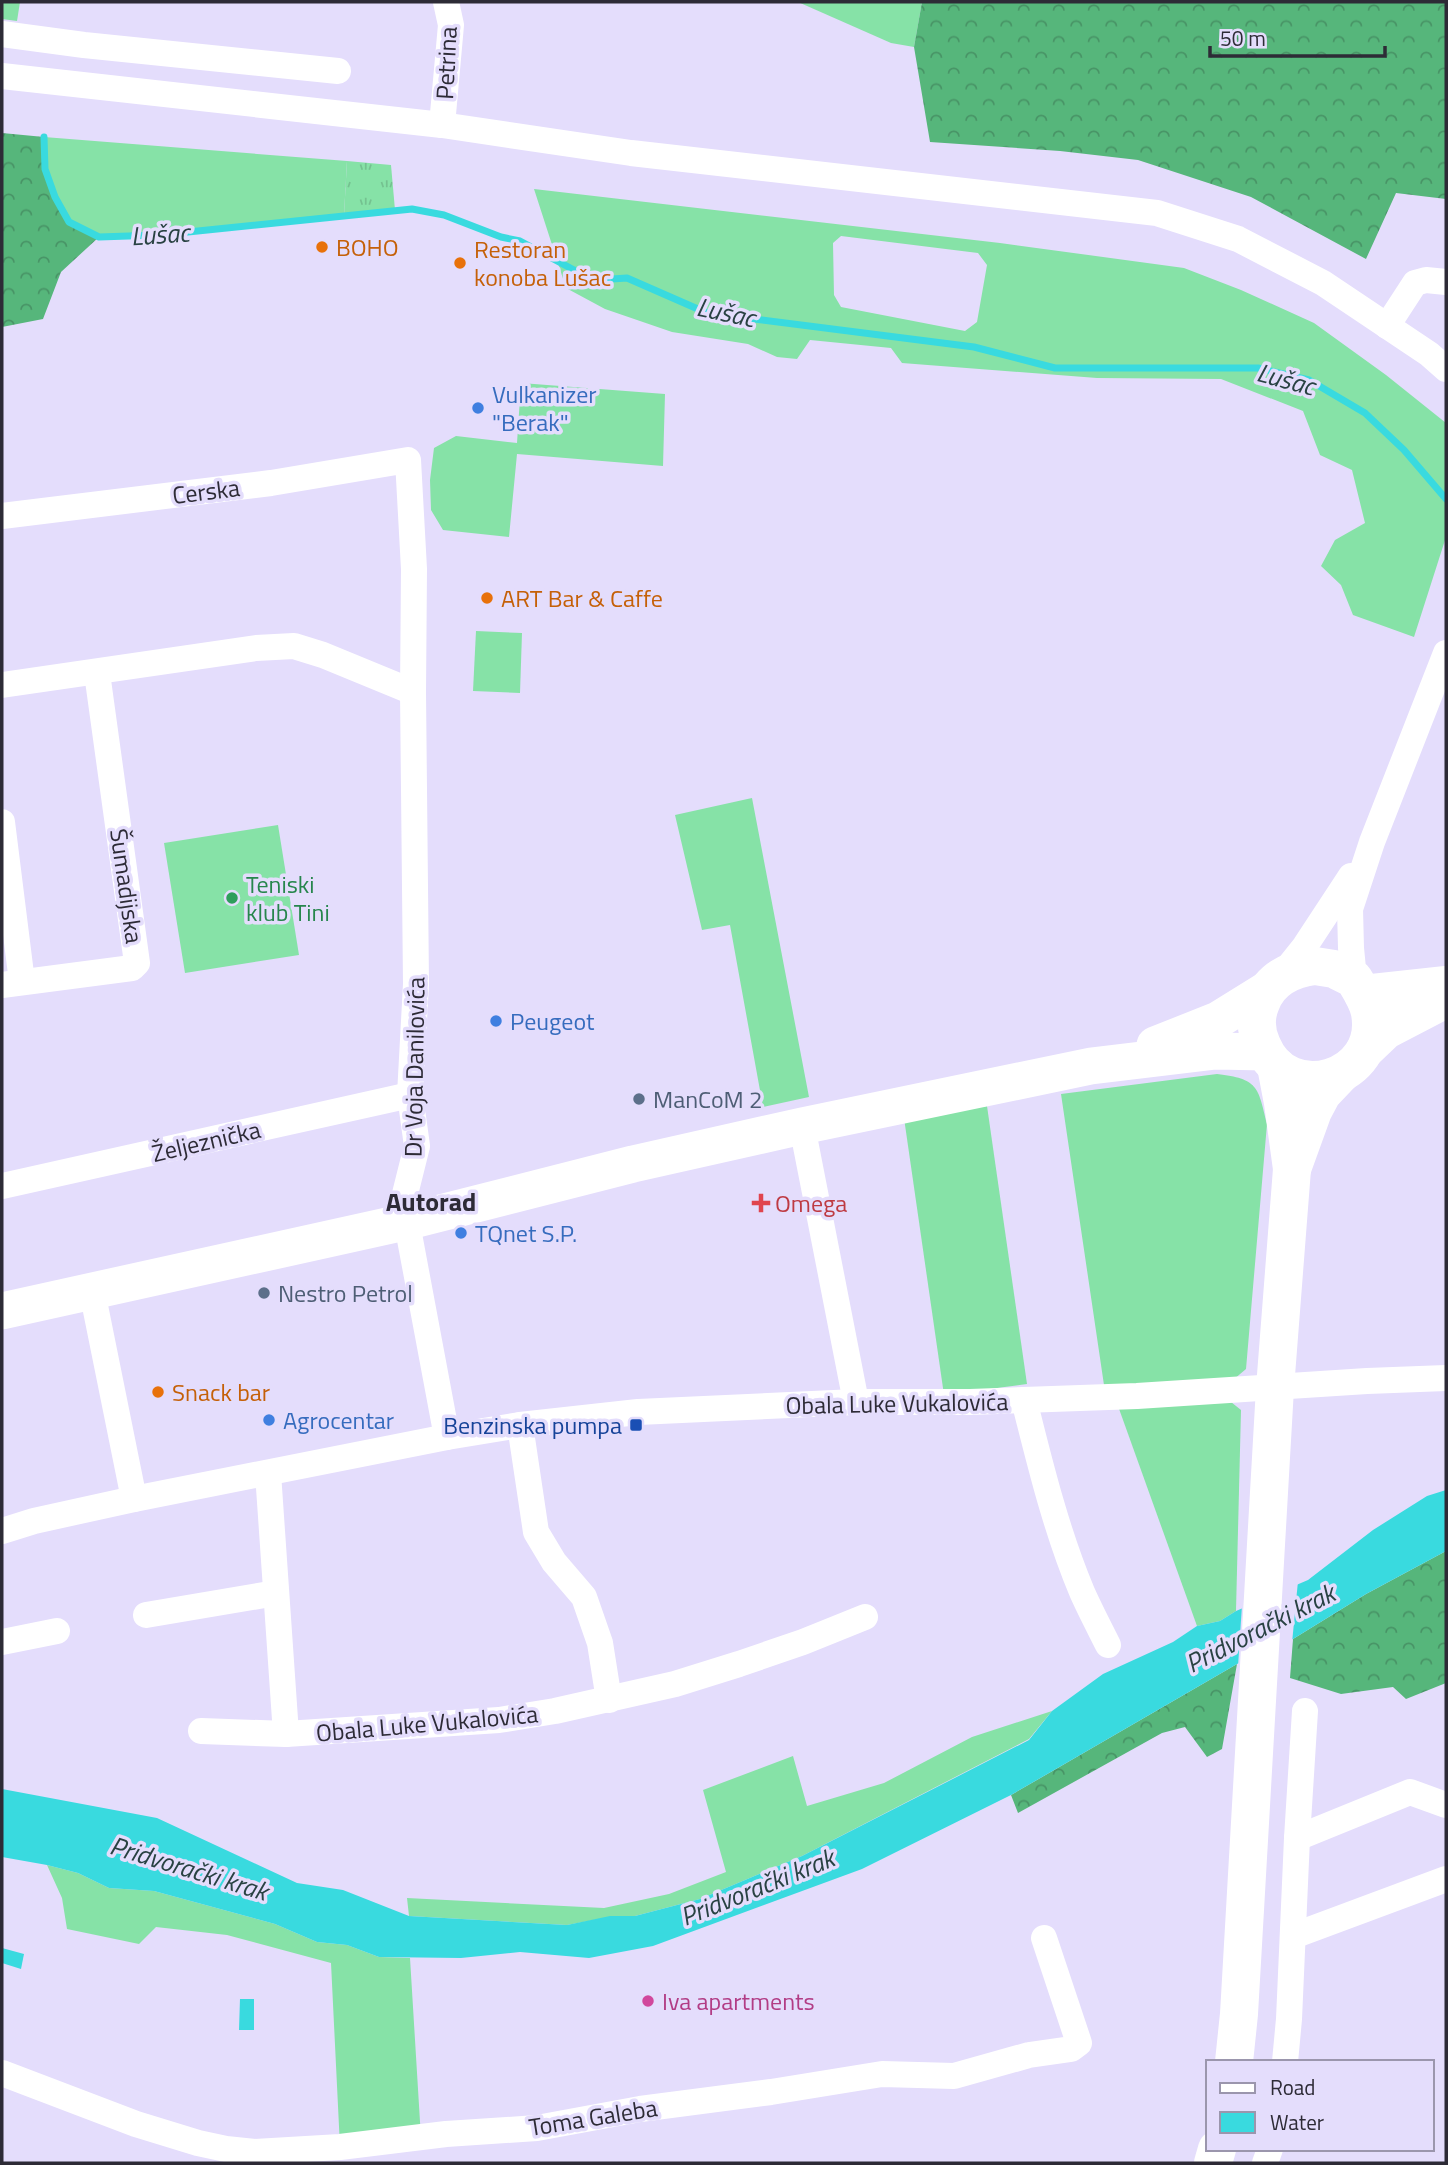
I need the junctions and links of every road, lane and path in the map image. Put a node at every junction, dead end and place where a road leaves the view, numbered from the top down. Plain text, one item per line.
1 (446, 2) edge
2 (2, 34) edge
3 (338, 71) dead end
4 (2, 76) edge
5 (442, 125) junction
6 (1446, 282) edge
7 (1387, 326) junction
8 (1446, 369) edge
9 (408, 460) joint
10 (2, 516) edge
11 (1446, 653) edge
12 (97, 673) junction
13 (2, 685) edge
14 (413, 692) junction
15 (2, 822) edge
16 (1373, 842) junction
17 (12, 983) edge
18 (1274, 984) junction
19 (1446, 985) edge
20 (1359, 986) junction
21 (1446, 999) edge
22 (1270, 1059) junction
23 (1353, 1062) junction
24 (1091, 1066) junction
25 (410, 1096) junction
26 (802, 1126) junction
27 (1292, 1169) junction
28 (2, 1186) edge
29 (405, 1222) junction
30 (92, 1291) junction
31 (2, 1311) edge
32 (1446, 1378) edge
33 (1275, 1388) junction
34 (1024, 1400) junction
35 (856, 1402) junction
36 (520, 1425) junction
37 (447, 1437) junction
38 (268, 1473) junction
39 (134, 1499) junction
40 (2, 1531) edge
41 (276, 1592) junction
42 (146, 1615) dead end
43 (865, 1617) dead end
44 (57, 1631) dead end
45 (2, 1642) edge
46 (1108, 1645) dead end
47 (609, 1700) junction
48 (1305, 1711) dead end
49 (201, 1731) dead end
50 (286, 1734) junction
51 (1446, 1805) edge
52 (1297, 1839) junction
53 (1446, 1879) edge
54 (1293, 1936) junction
55 (1044, 1938) dead end
56 (1234, 2060) edge
57 (1284, 2060) edge
58 (2, 2073) edge

1 - 5 street, Petrina
2 - 3 street
4 - 5 street
5 - 7 street
6 - 7 street
7 - 8 street
9 - 10 street, Cerska
9 - 14 street, Dr Voja Danilovića
11 - 16 street
12 - 13 street
12 - 14 street
12 - 17 street, Šumadijska
14 - 25 street, Dr Voja Danilovića
15 - 17 street
16 - 18 street
16 - 20 street
18 - 20 main road
18 - 22 main road
18 - 24 street
19 - 20 main road
20 - 23 main road
21 - 23 main road
22 - 23 main road
22 - 24 street
22 - 27 main road
23 - 27 main road
24 - 26 street
25 - 28 street, Željeznička
25 - 29 street, Dr Voja Danilovića
26 - 29 street
26 - 35 street
27 - 33 main road
29 - 30 street
29 - 37 street, Dr Voja Danilovića
30 - 31 street
30 - 39 street
32 - 33 street, Obala Luke Vukalovića
33 - 34 street, Obala Luke Vukalovića
33 - 56 main road
34 - 35 street, Obala Luke Vukalovića
34 - 46 street
35 - 36 street, Obala Luke Vukalovića
36 - 37 street, Obala Luke Vukalovića
36 - 47 street
37 - 38 street, Obala Luke Vukalovića
38 - 39 street, Obala Luke Vukalovića
38 - 41 street, Obala Luke Vukalovića
39 - 40 street, Obala Luke Vukalovića
41 - 42 street
41 - 50 street, Obala Luke Vukalovića
43 - 47 street, Obala Luke Vukalovića
44 - 45 street
47 - 50 street, Obala Luke Vukalovića
48 - 52 street
49 - 50 street, Obala Luke Vukalovića
51 - 52 street
52 - 54 street
53 - 54 street
54 - 57 street
55 - 58 street, Toma Galeba

